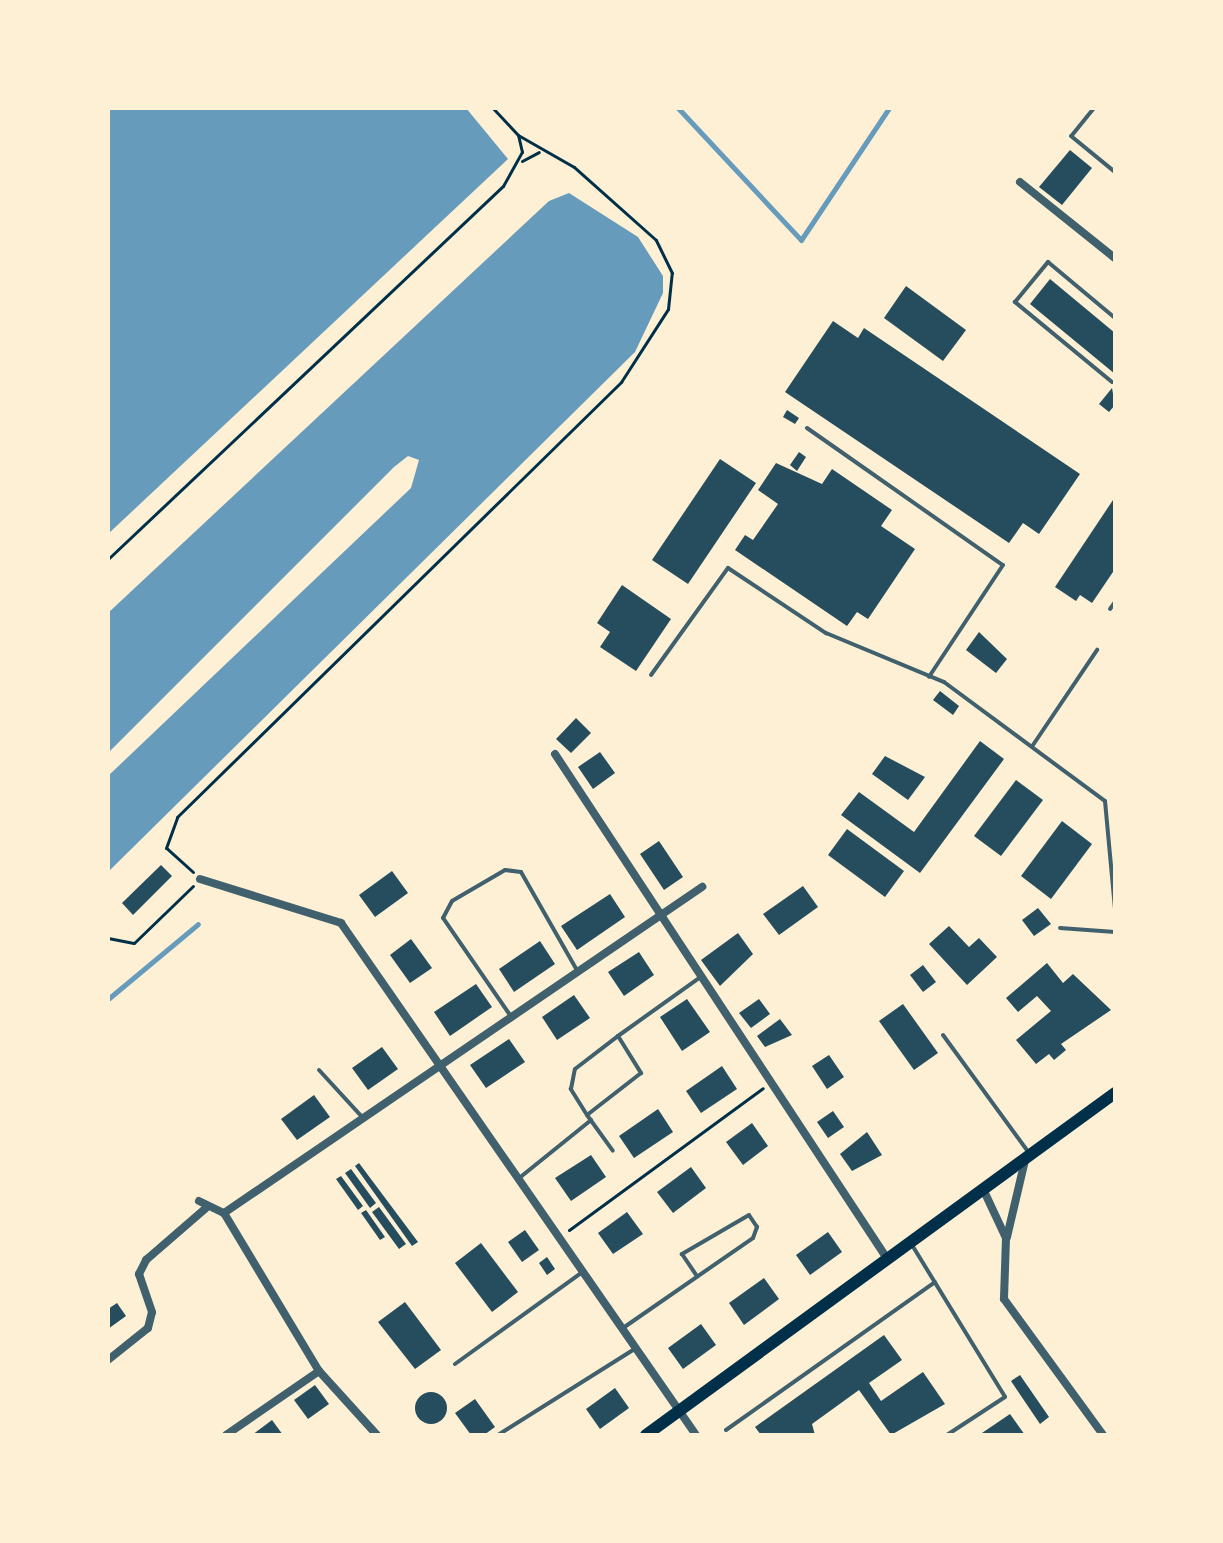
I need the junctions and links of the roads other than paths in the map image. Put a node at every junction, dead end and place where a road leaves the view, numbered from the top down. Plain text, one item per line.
1 (1094, 108) edge
2 (1114, 170) edge
3 (1020, 182) dead end
4 (1114, 254) edge
5 (1115, 318) edge
6 (1112, 382) dead end
7 (807, 428) dead end
8 (1115, 602) edge
9 (1110, 609) dead end
10 (1097, 650) dead end
11 (651, 675) dead end
12 (928, 678) junction
13 (1033, 745) junction
14 (555, 754) dead end
15 (200, 879) road end
16 (702, 887) dead end
17 (1115, 909) edge
18 (662, 912) junction
19 (1060, 928) dead end
20 (1115, 932) edge
21 (577, 970) junction
22 (699, 978) junction
23 (510, 1015) junction
24 (943, 1035) dead end
25 (618, 1036) junction
26 (440, 1063) junction
27 (319, 1070) dead end
28 (1115, 1093) edge
29 (587, 1115) junction
30 (362, 1117) junction
31 (591, 1120) junction
32 (613, 1151) dead end
33 (1028, 1158) junction
34 (516, 1180) junction
35 (984, 1191) junction
36 (224, 1213) junction
37 (1006, 1238) junction
38 (911, 1243) junction
39 (888, 1260) junction
40 (580, 1274) junction
41 (697, 1276) junction
42 (935, 1282) junction
43 (619, 1330) junction
44 (633, 1350) junction
45 (108, 1360) edge
46 (455, 1364) dead end
47 (319, 1371) junction
48 (679, 1411) junction
49 (726, 1430) dead end
50 (226, 1435) edge
51 (377, 1435) edge
52 (498, 1435) edge
53 (646, 1435) edge
54 (696, 1435) edge
55 (947, 1435) edge
56 (1103, 1435) edge

1 - 2 lane
3 - 4 street
5 - 6 lane
7 - 12 lane
8 - 9 lane
10 - 13 lane
11 - 12 lane
12 - 13 lane
13 - 17 lane
14 - 18 street
15 - 26 street
16 - 18 street
18 - 21 street
18 - 22 street
19 - 20 lane
21 - 23 street
21 - 23 lane
22 - 25 lane
22 - 39 street
23 - 26 street
24 - 33 lane
25 - 29 lane
25 - 29 lane
26 - 30 street
26 - 34 street
27 - 30 lane
28 - 33 main road
29 - 31 lane
30 - 36 street
31 - 32 lane
31 - 34 lane
33 - 35 main road
33 - 37 street
34 - 40 street
35 - 37 street
35 - 38 main road
36 - 45 street
36 - 47 street
37 - 56 street
38 - 39 main road
38 - 42 lane
39 - 48 main road
40 - 43 street
40 - 46 lane
41 - 41 lane
41 - 43 lane
42 - 49 lane
42 - 55 lane
43 - 44 street
44 - 48 street
44 - 52 lane
47 - 50 street
47 - 51 street
48 - 53 main road
48 - 54 street

